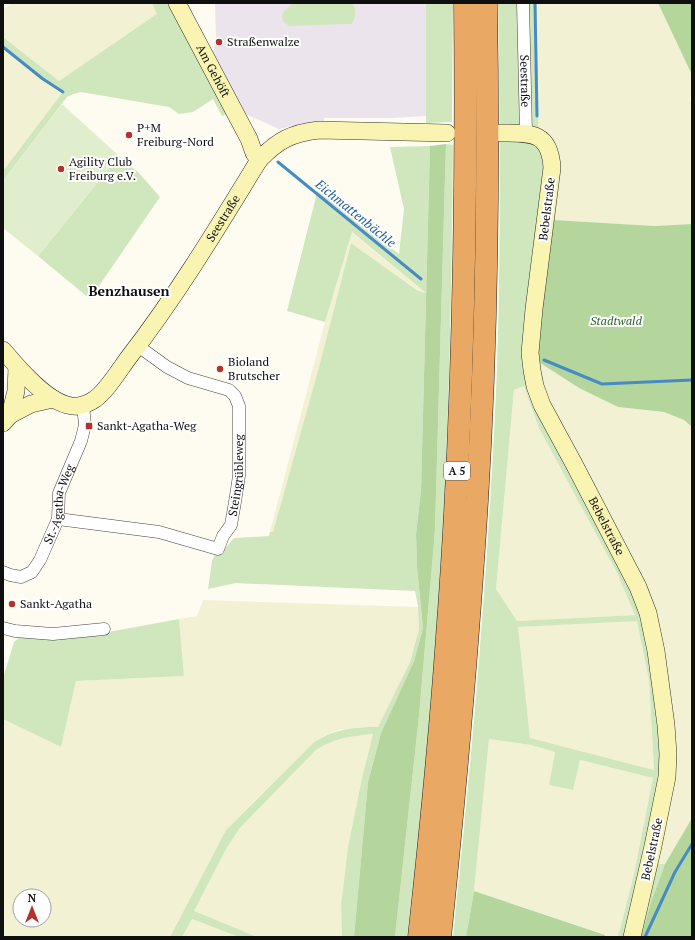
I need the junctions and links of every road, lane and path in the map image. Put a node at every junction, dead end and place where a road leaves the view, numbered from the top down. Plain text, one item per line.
1 (177, 3) edge
2 (465, 3) edge
3 (486, 3) edge
4 (523, 3) edge
5 (447, 133) dead end
6 (500, 133) dead end
7 (526, 133) junction
8 (249, 139) junction
9 (271, 148) junction
10 (260, 160) junction
11 (138, 346) junction
12 (3, 350) edge
13 (17, 367) junction
14 (53, 399) junction
15 (83, 405) junction
16 (6, 419) edge
17 (58, 519) junction
18 (3, 572) edge
19 (3, 628) edge
20 (104, 629) dead end
21 (419, 937) edge
22 (440, 937) edge
23 (632, 937) edge

1 - 8 street, Am Gehöft
2 - 21 highway, A 5
3 - 22 highway, A 5
4 - 7 street, Seestraße
5 - 9 street, Seestraße
6 - 7 street
7 - 23 street, Bebelstraße
8 - 9 street
8 - 10 street, Am Gehöft
9 - 10 street, Seestraße
10 - 11 street, Seestraße
11 - 15 street, Seestraße
11 - 17 street, Steingrübleweg
12 - 13 street
13 - 14 street
13 - 16 street
14 - 15 street
14 - 16 street
15 - 17 street, St.-Agatha-Weg
17 - 18 street, St.-Agatha-Weg
19 - 20 street

